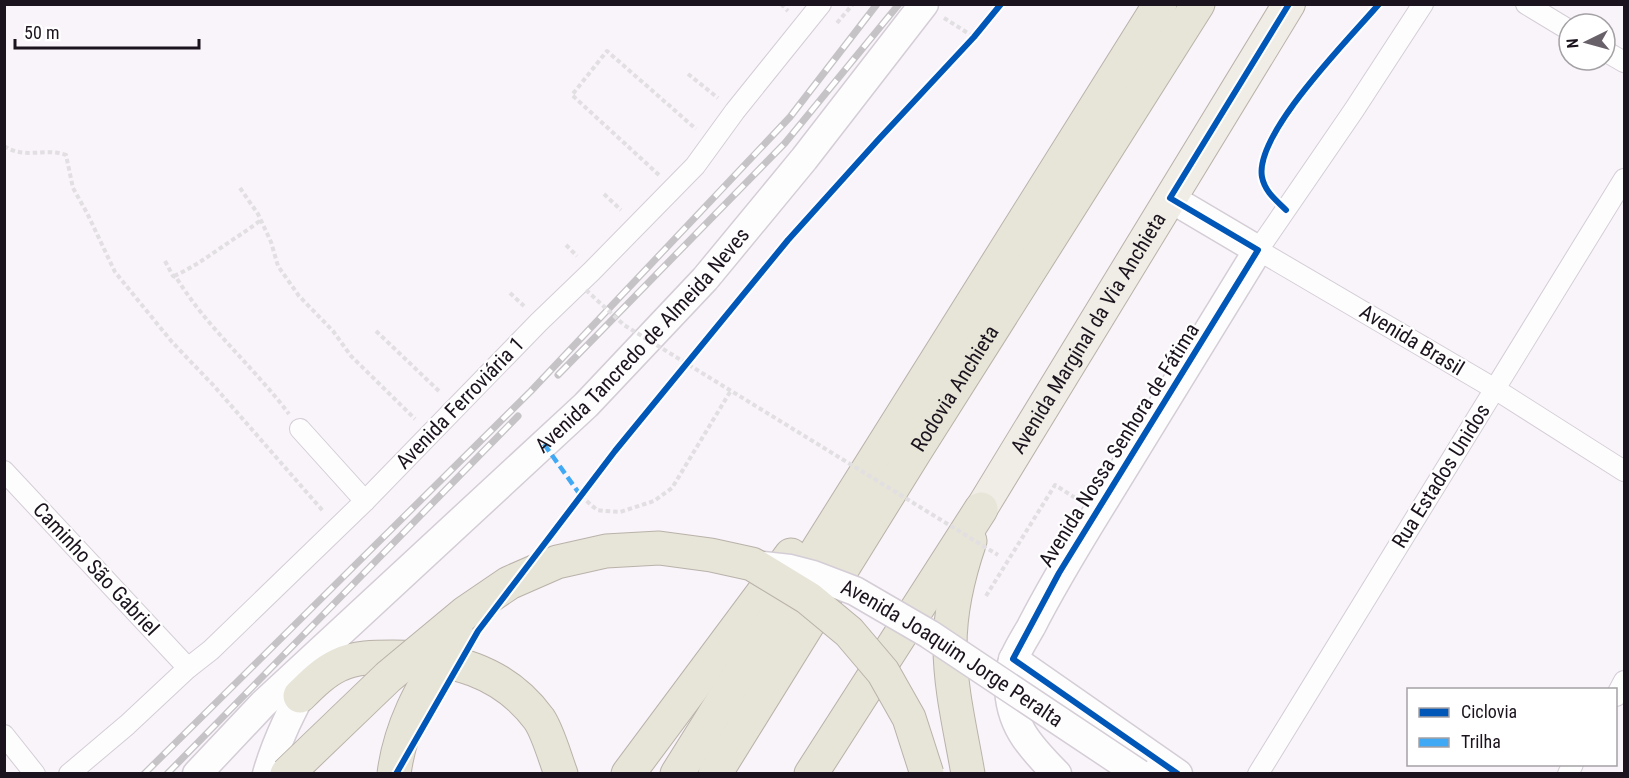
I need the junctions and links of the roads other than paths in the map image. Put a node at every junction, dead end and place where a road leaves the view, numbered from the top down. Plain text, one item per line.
1 (822, 4) edge
2 (1160, 4) edge
3 (1198, 4) edge
4 (1288, 4) edge
5 (1423, 4) edge
6 (1526, 4) edge
7 (924, 5) edge
8 (1557, 23) edge
9 (1624, 179) edge
10 (1170, 198) junction
11 (1258, 250) junction
12 (1495, 389) junction
13 (898, 423) junction
14 (300, 429) road end
15 (4, 471) edge
16 (1624, 471) edge
17 (365, 501) junction
18 (981, 508) junction
19 (752, 564) junction
20 (465, 614) junction
21 (335, 654) junction
22 (1013, 659) junction
23 (188, 668) junction
24 (300, 696) joint
25 (4, 735) edge
26 (35, 774) edge
27 (69, 774) edge
28 (197, 774) edge
29 (267, 774) edge
30 (287, 774) edge
31 (394, 774) edge
32 (561, 774) edge
33 (628, 774) edge
34 (678, 774) edge
35 (715, 774) edge
36 (811, 774) edge
37 (927, 774) edge
38 (969, 774) edge
39 (1057, 774) edge
40 (1138, 774) edge
41 (1178, 774) edge
42 (1258, 774) edge

1 - 17 street, Avenida Ferroviária 1
2 - 13 highway, Rodovia Anchieta
3 - 35 highway, Rodovia Anchieta
4 - 10 main road, Avenida Marginal da Via Anchieta
5 - 11 street, Avenida Nossa Senhora de Fátima
6 - 8 street
7 - 21 street, Avenida Tancredo de Almeida Neves
9 - 12 street, Rua Estados Unidos
10 - 11 street
10 - 18 main road, Avenida Marginal da Via Anchieta
11 - 12 street, Avenida Brasil
11 - 22 street, Avenida Nossa Senhora de Fátima
12 - 16 street, Avenida Brasil
12 - 42 street, Rua Estados Unidos
13 - 33 highway
13 - 34 highway, Rodovia Anchieta
14 - 17 street
15 - 23 street, Caminho São Gabriel
17 - 23 street, Avenida Ferroviária 1
18 - 36 highway
18 - 38 highway
19 - 20 highway, bridge
19 - 37 highway, bridge
19 - 40 street, Avenida Joaquim Jorge Peralta, bridge
20 - 30 highway, bridge
20 - 31 highway, bridge
21 - 24 highway
21 - 28 street, Avenida Tancredo de Almeida Neves
21 - 32 highway
22 - 39 street, Avenida Nossa Senhora de Fátima
22 - 41 street, Avenida Joaquim Jorge Peralta
23 - 27 street, Avenida Ferroviária 1
24 - 29 street
25 - 26 street

